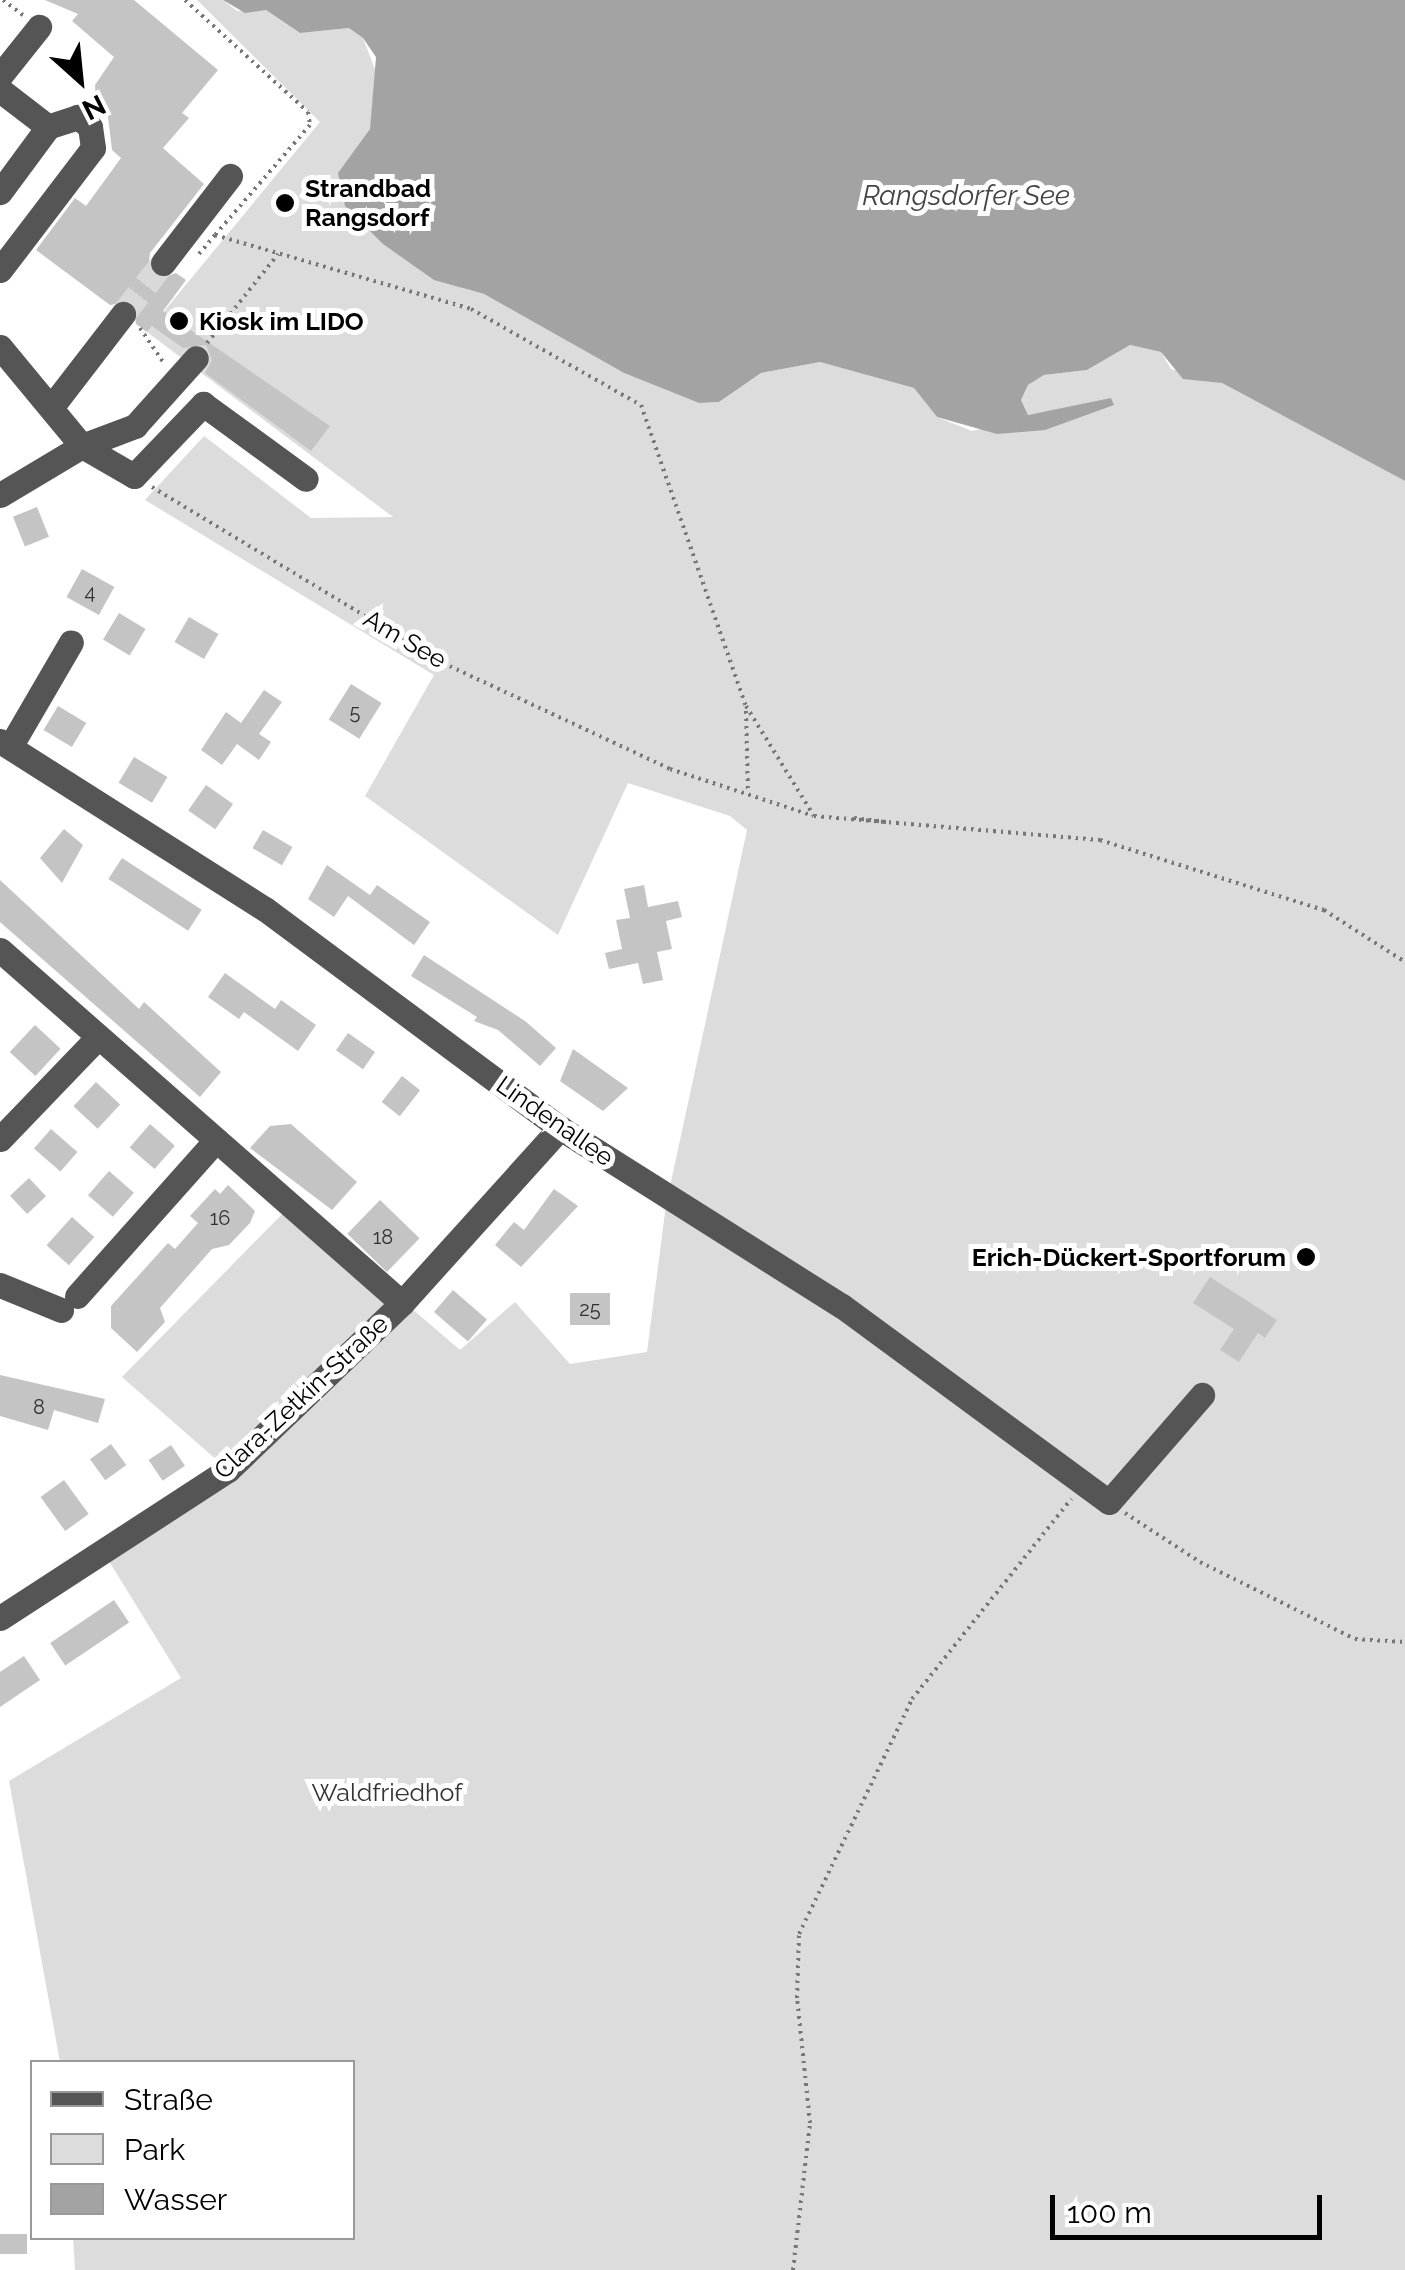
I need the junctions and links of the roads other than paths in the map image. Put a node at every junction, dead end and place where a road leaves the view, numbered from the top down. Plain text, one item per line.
1 (38, 28) dead end
2 (0, 76) edge
3 (0, 90) edge
4 (48, 126) junction
5 (230, 176) dead end
6 (0, 192) edge
7 (163, 263) tunnel mouth
8 (0, 270) edge
9 (132, 322) tunnel mouth
10 (0, 347) edge
11 (202, 351) road end
12 (177, 384) junction
13 (203, 404) junction
14 (53, 405) junction
15 (82, 446) junction
16 (306, 478) dead end
17 (0, 495) edge
18 (71, 642) dead end
19 (5, 744) edge
20 (0, 950) edge
21 (98, 1036) junction
22 (560, 1128) junction
23 (0, 1139) edge
24 (216, 1140) junction
25 (0, 1285) edge
26 (402, 1303) junction
27 (1202, 1395) dead end
28 (0, 1618) edge

1 - 2 street
3 - 4 street
4 - 6 street
4 - 8 street
5 - 7 street
9 - 14 street
10 - 14 street
11 - 12 street
12 - 13 street
12 - 15 street
13 - 15 street
13 - 16 street
14 - 15 street
15 - 17 street
18 - 19 street
19 - 22 street, Lindenallee
20 - 21 street
21 - 23 street
21 - 24 street
22 - 26 street, Clara-Zetkin-Straße
22 - 27 street, Lindenallee
24 - 25 street
24 - 26 street
26 - 28 street, Clara-Zetkin-Straße

